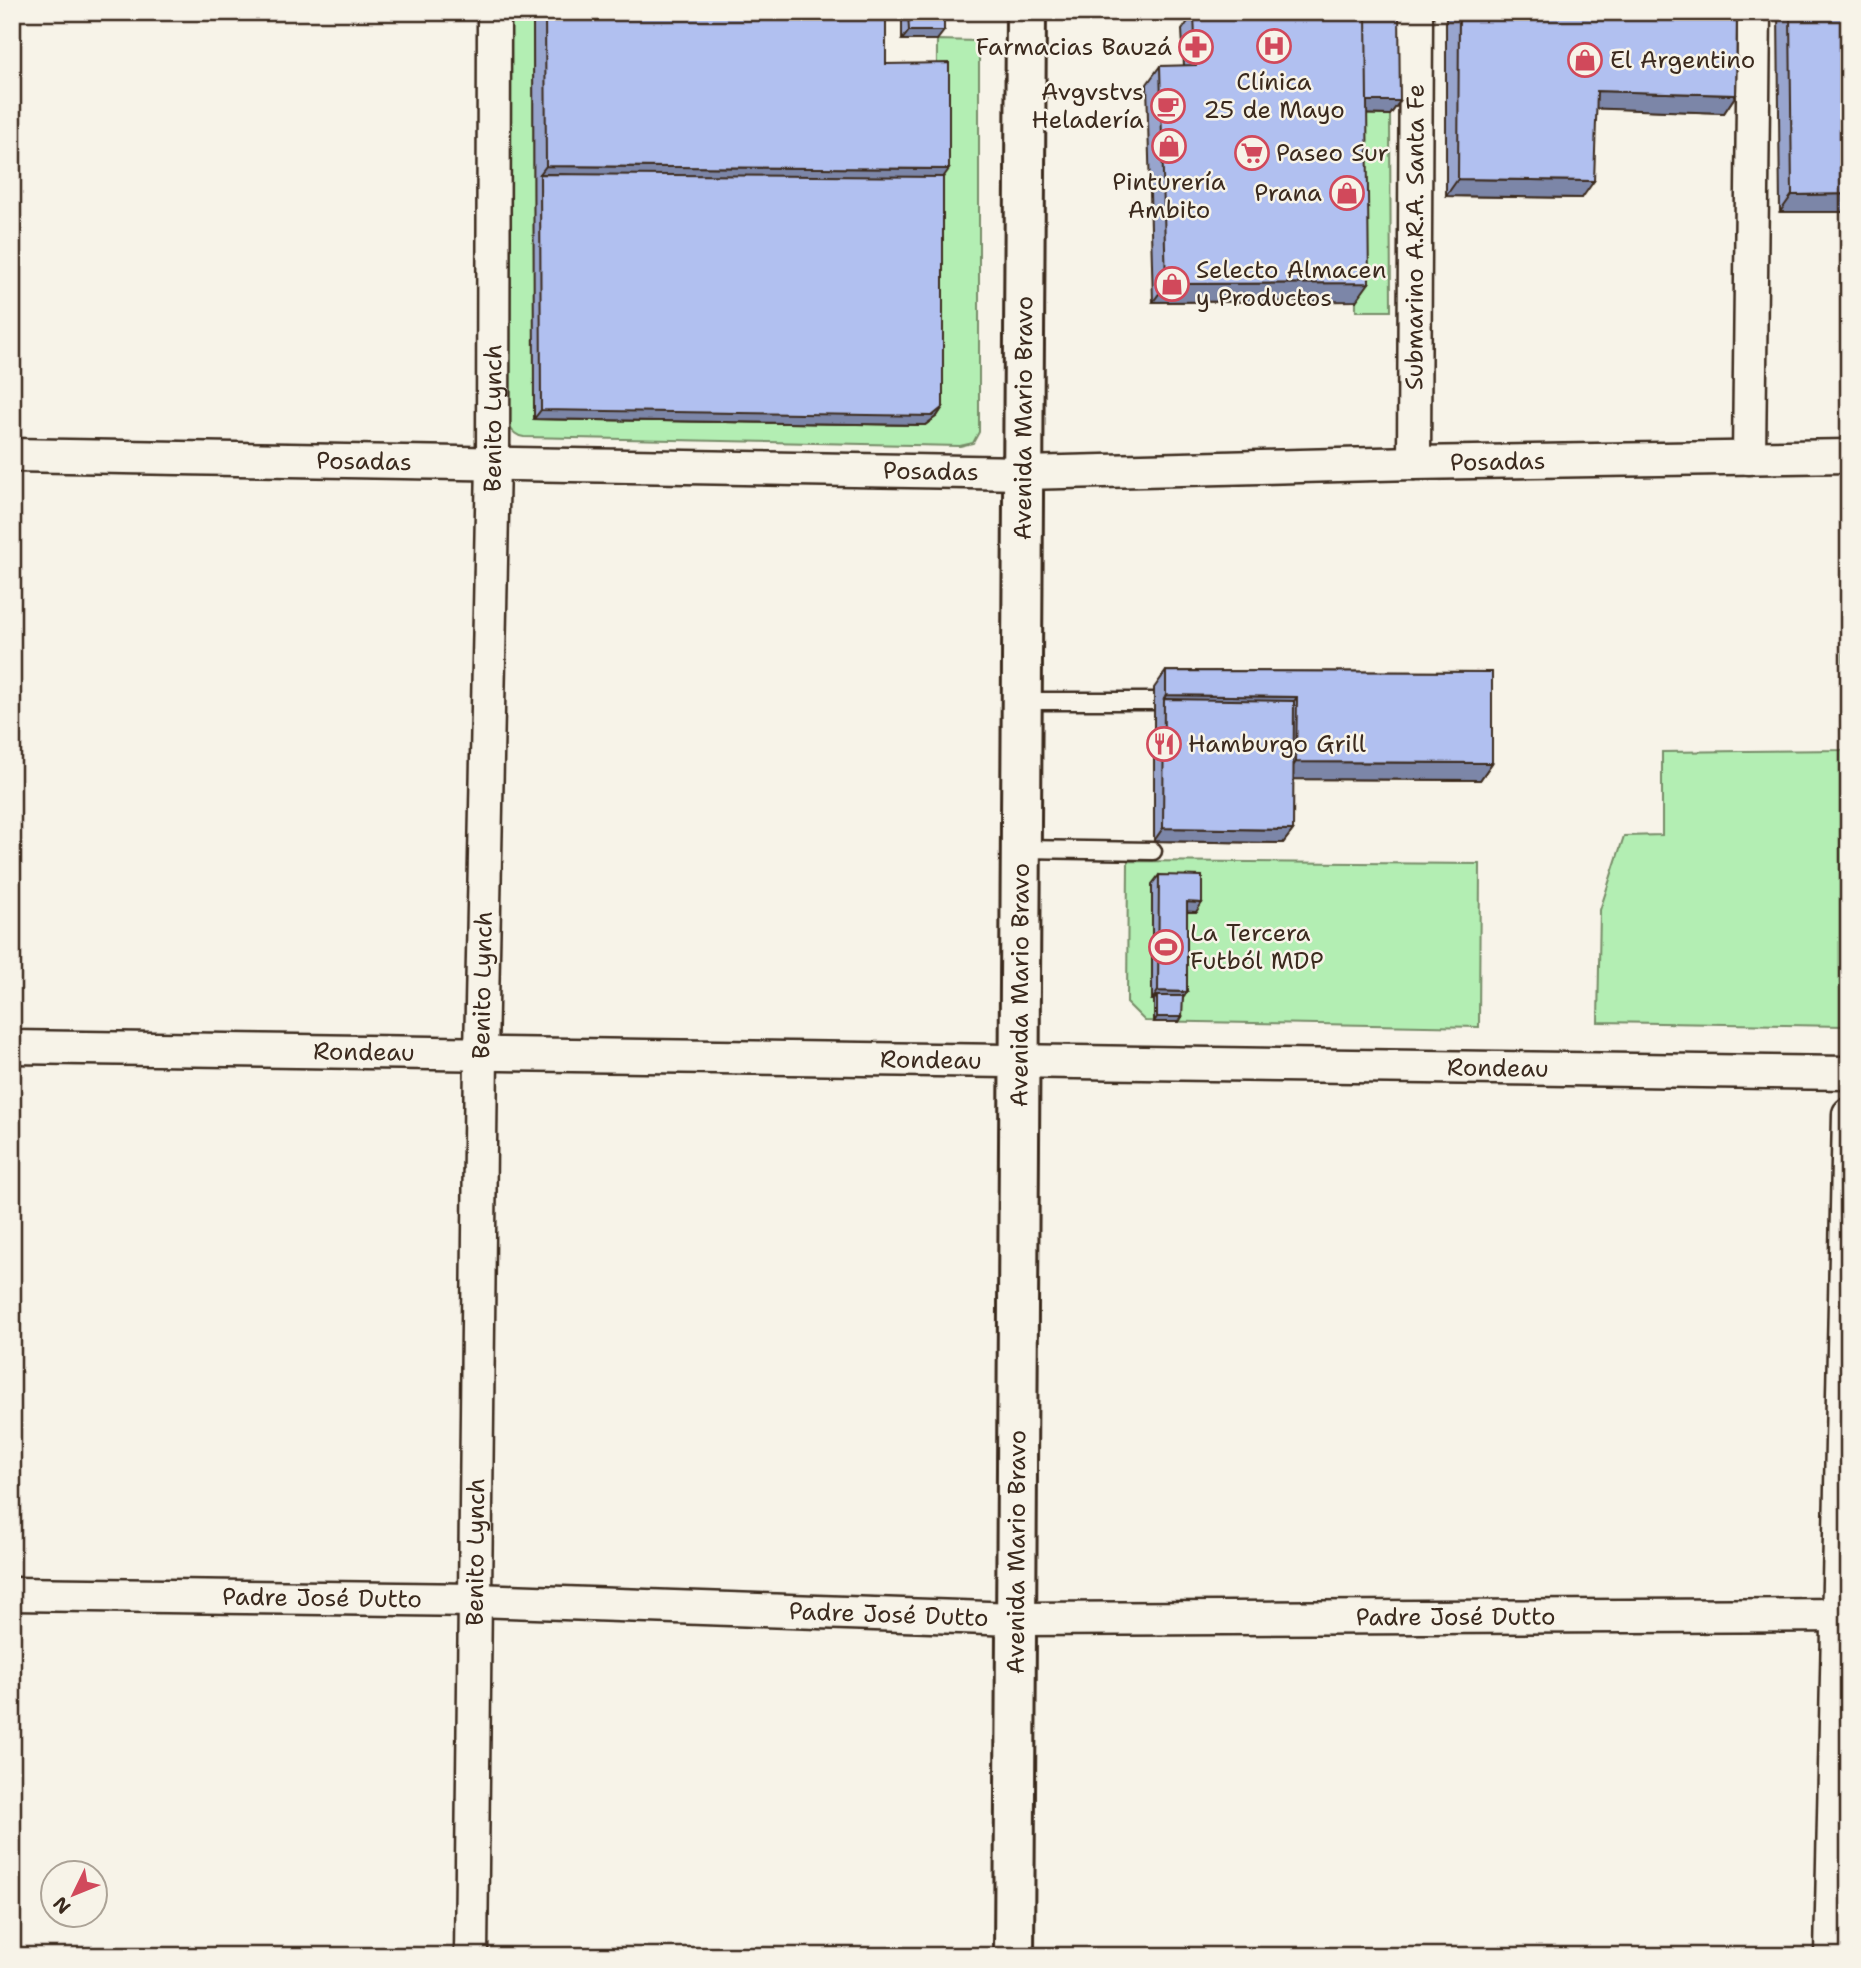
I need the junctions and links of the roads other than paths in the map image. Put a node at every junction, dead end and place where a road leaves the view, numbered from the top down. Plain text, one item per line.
1 (494, 12) edge
2 (1026, 12) edge
3 (1416, 12) edge
4 (1754, 12) edge
5 (12, 455) edge
6 (1849, 456) edge
7 (1749, 458) junction
8 (493, 462) junction
9 (1414, 463) junction
10 (1024, 473) junction
11 (1022, 701) junction
12 (1154, 701) dead end
13 (1021, 849) junction
14 (1153, 851) dead end
15 (12, 1047) edge
16 (481, 1054) junction
17 (1020, 1060) junction
18 (1849, 1073) edge
19 (1849, 1114) edge
20 (12, 1594) edge
21 (476, 1600) junction
22 (1844, 1616) edge
23 (1016, 1619) junction
24 (471, 1956) edge
25 (1014, 1956) edge
26 (1831, 1956) edge

1 - 8 street, Benito Lynch
2 - 10 main road, Avenida Mario Bravo
3 - 9 street, Submarino A.R.A. Santa Fe
4 - 7 street
5 - 8 street, Posadas
6 - 7 street, Posadas
7 - 9 street, Posadas
8 - 10 street, Posadas
8 - 16 street, Benito Lynch
9 - 10 street, Posadas
10 - 11 main road, Avenida Mario Bravo
11 - 12 lane
11 - 13 main road, Avenida Mario Bravo
13 - 14 lane
13 - 17 main road, Avenida Mario Bravo
15 - 16 street, Rondeau
16 - 17 street, Rondeau
16 - 21 street, Benito Lynch
17 - 18 street, Rondeau
17 - 23 main road, Avenida Mario Bravo
19 - 22 street
20 - 21 street, Padre José Dutto
21 - 23 street, Padre José Dutto
21 - 24 street, Benito Lynch
22 - 23 street, Padre José Dutto
22 - 26 street
23 - 25 main road, Avenida Mario Bravo

